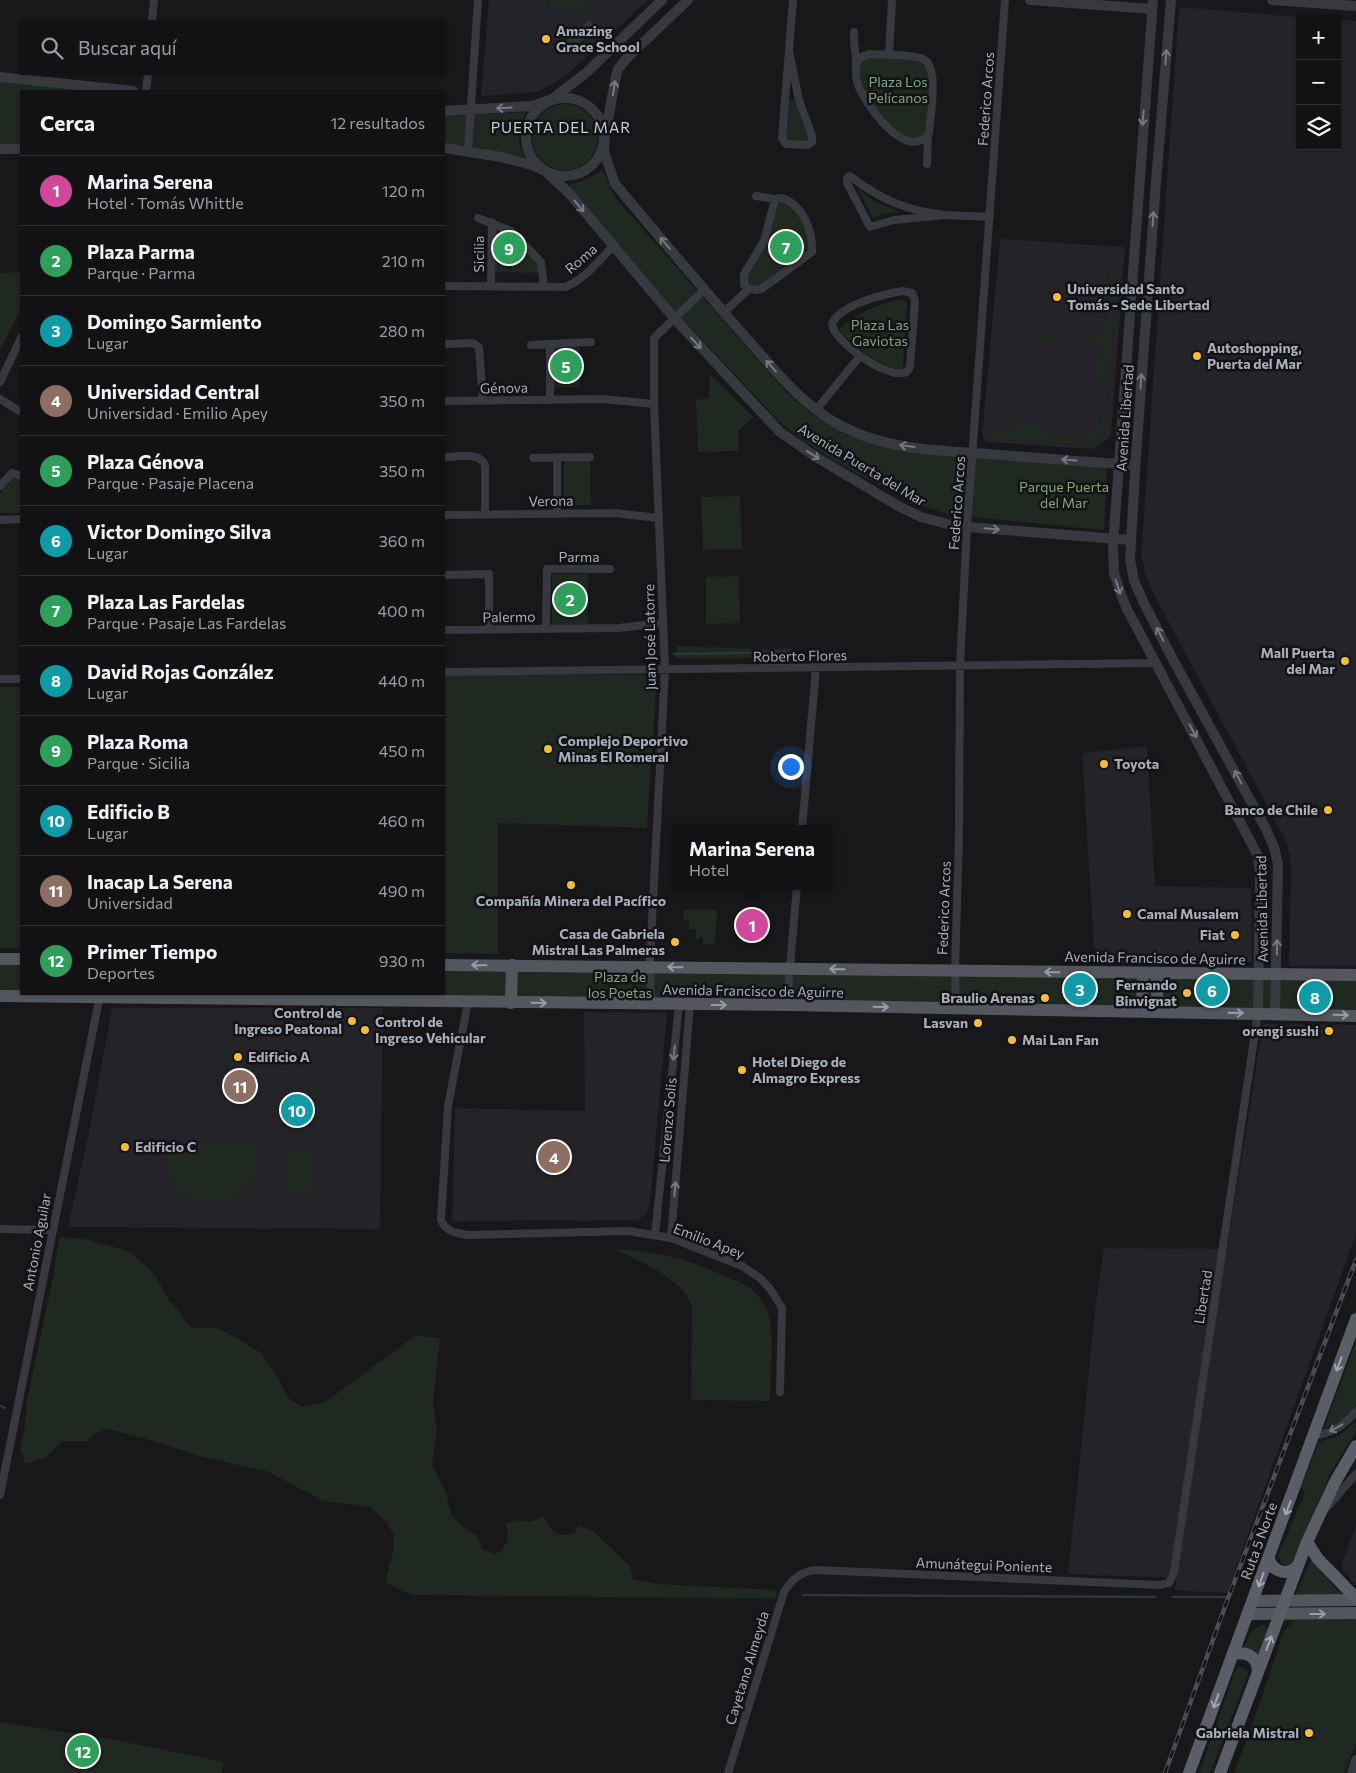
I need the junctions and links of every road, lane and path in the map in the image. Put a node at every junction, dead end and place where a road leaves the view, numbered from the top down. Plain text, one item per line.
1 (154, 0) edge
2 (478, 0) edge
3 (662, 0) edge
4 (688, 0) edge
5 (793, 0) edge
6 (892, 0) edge
7 (1005, 0) edge
8 (1030, 0) edge
9 (1090, 0) edge
10 (1171, 0) edge
11 (1272, 0) edge
12 (1072, 3) junction
13 (1152, 5) edge
14 (1356, 6) edge
15 (152, 20) edge
16 (854, 32) dead end
17 (789, 51) junction
18 (889, 56) junction
19 (856, 62) junction
20 (148, 75) edge
21 (0, 77) edge
22 (124, 90) edge
23 (146, 90) edge
24 (552, 99) junction
25 (470, 110) junction
26 (445, 111) edge
27 (929, 133) junction
28 (605, 136) junction
29 (445, 148) edge
30 (0, 149) edge
31 (20, 149) edge
32 (468, 151) junction
33 (927, 164) dead end
34 (545, 171) junction
35 (756, 196) dead end
36 (775, 199) junction
37 (946, 215) junction
38 (990, 217) junction
39 (478, 218) dead end
40 (492, 222) junction
41 (613, 246) junction
42 (445, 286) edge
43 (491, 286) junction
44 (544, 286) junction
45 (749, 289) junction
46 (704, 290) junction
47 (724, 312) junction
48 (674, 318) junction
49 (20, 340) edge
50 (591, 342) dead end
51 (445, 344) edge
52 (550, 344) junction
53 (532, 345) dead end
54 (860, 356) junction
55 (0, 382) edge
56 (0, 399) edge
57 (550, 400) junction
58 (445, 401) edge
59 (482, 401) junction
60 (654, 404) junction
61 (816, 410) junction
62 (20, 411) edge
63 (973, 453) junction
64 (445, 457) edge
65 (590, 457) dead end
66 (533, 458) dead end
67 (557, 458) junction
68 (1118, 464) junction
69 (1135, 465) junction
70 (20, 476) edge
71 (0, 486) edge
72 (557, 514) junction
73 (445, 515) edge
74 (485, 515) junction
75 (658, 518) junction
76 (0, 520) edge
77 (20, 520) edge
78 (967, 527) junction
79 (1113, 539) junction
80 (1130, 540) junction
81 (610, 570) dead end
82 (445, 575) edge
83 (664, 623) junction
84 (489, 629) junction
85 (546, 629) junction
86 (445, 630) edge
87 (1156, 663) junction
88 (960, 666) junction
89 (816, 668) junction
90 (665, 669) junction
91 (445, 672) edge
92 (0, 679) edge
93 (20, 679) edge
94 (802, 825) edge
95 (797, 890) edge
96 (0, 959) edge
97 (20, 959) edge
98 (445, 965) edge
99 (512, 965) junction
100 (650, 967) junction
101 (790, 969) junction
102 (954, 971) junction
103 (1142, 973) junction
104 (1157, 973) junction
105 (1259, 974) junction
106 (1276, 974) junction
107 (1356, 975) edge
108 (0, 996) edge
109 (100, 996) edge
110 (238, 996) edge
111 (371, 997) edge
112 (468, 1002) junction
113 (511, 1003) junction
114 (651, 1005) junction
115 (684, 1005) junction
116 (789, 1005) junction
117 (956, 1009) junction
118 (1142, 1011) junction
119 (1157, 1011) junction
120 (1258, 1013) junction
121 (1274, 1014) junction
122 (1356, 1016) edge
123 (0, 1229) edge
124 (52, 1230) junction
125 (655, 1236) junction
126 (670, 1238) junction
127 (1356, 1319) edge
128 (780, 1392) dead end
129 (1356, 1411) edge
130 (1312, 1436) junction
131 (1356, 1446) edge
132 (1356, 1474) edge
133 (0, 1495) edge
134 (1318, 1519) junction
135 (1307, 1542) junction
136 (1269, 1559) junction
137 (1298, 1566) junction
138 (799, 1574) joint
139 (1169, 1584) joint
140 (1356, 1599) edge
141 (1253, 1601) junction
142 (1285, 1601) junction
143 (1356, 1613) edge
144 (1248, 1614) junction
145 (1280, 1614) junction
146 (1233, 1655) junction
147 (1258, 1672) junction
148 (1356, 1760) edge
149 (728, 1773) edge
150 (1189, 1773) edge
151 (1220, 1773) edge
152 (1352, 1773) edge

1 - 15 street
2 - 25 street
3 - 24 street
28 -> 4 street
5 - 17 street
6 - 18 street
7 - 38 street, Federico Arcos
8 - 12 street
9 - 12 street
69 -> 10 street, Avenida Libertad
11 - 14 street
12 - 13 street
13 -> 68 street, Avenida Libertad
16 - 19 street
17 - 17 street
18 - 19 street
18 - 27 street
19 - 27 street
20 - 23 street
21 - 22 street
24 -> 25 street
24 - 28 street, Avenida Puerta del Mar
24 - 34 street, Avenida Puerta del Mar
25 - 26 street
25 - 32 street
27 - 33 street
28 - 34 street, Avenida Puerta del Mar
46 -> 28 street, Avenida Puerta del Mar
29 - 32 street, Avenida Puerta del Mar
30 - 31 street
32 - 34 street, Avenida Puerta del Mar
34 -> 41 street, Avenida Puerta del Mar
35 - 36 street
36 - 45 street
36 - 45 street
37 - 37 street
37 - 38 street
38 - 63 street, Federico Arcos
39 - 40 street, Sicilia
40 - 43 street, Sicilia
40 - 44 street, Sicilia
41 - 44 street, Roma
41 - 48 street, Avenida Puerta del Mar
42 - 43 street, Roma
43 - 44 street, Roma
45 - 47 street
46 - 47 street, Avenida Puerta del Mar
46 - 48 street, Juan José Latorre
61 -> 47 street, Avenida Puerta del Mar
48 - 60 street, Juan José Latorre
48 -> 78 street, Avenida Puerta del Mar
49 - 55 street
50 - 52 street
51 - 59 street
52 - 53 street
52 - 57 street
54 - 54 street
54 - 61 street
56 - 62 street
57 - 59 street, Génova
57 - 60 street, Génova
58 - 59 street, Génova
60 - 75 street, Juan José Latorre
63 -> 61 street, Avenida Puerta del Mar
68 -> 63 street, Avenida Puerta del Mar
63 - 78 street, Federico Arcos
64 - 74 street
65 - 67 street
66 - 67 street
67 - 72 street
68 - 69 street, Avenida Puerta del Mar
68 - 79 street, Avenida Libertad
69 - 80 street, Avenida Libertad
70 - 71 street
72 - 74 street, Verona
72 - 75 street, Verona
73 - 74 street, Verona
75 - 83 street, Juan José Latorre
76 - 77 street
78 -> 79 street, Avenida Puerta del Mar
78 - 88 street, Federico Arcos
79 - 80 street, Avenida Puerta del Mar
79 -> 87 street, Avenida Libertad
106 -> 80 street, Avenida Libertad
81 - 85 street, Parma
82 - 84 street
83 - 85 street, Palermo
83 - 90 street, Juan José Latorre
84 - 85 street, Palermo
84 - 86 street, Palermo
87 - 88 street, Roberto Flores
87 -> 105 street, Avenida Libertad
88 - 89 street, Roberto Flores
88 - 102 street, Federico Arcos
89 - 90 street, Roberto Flores
89 - 94 street
90 - 91 street, Roberto Flores
90 - 100 street, Juan José Latorre
92 - 93 street
95 - 101 street
96 - 97 main road
99 -> 98 main road, Avenida Francisco de Aguirre
99 - 100 main road, Avenida Francisco de Aguirre
99 - 113 main road
101 -> 100 main road, Avenida Francisco de Aguirre
100 - 114 street, Juan José Latorre
102 -> 101 main road, Avenida Francisco de Aguirre
101 - 116 street
103 -> 102 main road, Avenida Francisco de Aguirre
102 - 117 street, Federico Arcos
103 - 104 main road, Avenida Francisco de Aguirre
103 - 118 main road
104 - 105 main road, Avenida Francisco de Aguirre
104 - 119 main road
105 - 106 main road, Avenida Francisco de Aguirre
105 - 120 street, Avenida Libertad
106 - 107 main road, Avenida Francisco de Aguirre
106 - 121 street, Avenida Libertad
108 - 109 main road, Avenida Francisco de Aguirre
109 - 110 main road, Avenida Francisco de Aguirre
109 - 124 street, Antonio Aguilar
110 - 111 main road, Avenida Francisco de Aguirre
111 - 112 main road, Avenida Francisco de Aguirre
112 - 113 main road, Avenida Francisco de Aguirre
112 - 125 street, Emilio Apey
113 -> 114 main road, Avenida Francisco de Aguirre
114 - 115 main road, Avenida Francisco de Aguirre
115 -> 116 main road, Avenida Francisco de Aguirre
115 -> 125 street, Lorenzo Solis
126 -> 115 street, Lorenzo Solis
116 -> 117 main road, Avenida Francisco de Aguirre
117 - 118 main road, Avenida Francisco de Aguirre
118 - 119 main road, Avenida Francisco de Aguirre
119 -> 120 main road, Avenida Francisco de Aguirre
120 - 121 main road, Avenida Francisco de Aguirre
120 - 139 street, Libertad
121 -> 122 main road, Avenida Francisco de Aguirre
123 - 124 street
124 - 133 street, Antonio Aguilar
125 - 126 street, Emilio Apey
126 - 128 street, Emilio Apey
127 -> 130 highway, Ruta 5 Norte
129 -> 130 street
130 -> 136 highway, Ruta 5 Norte
131 - 134 highway
132 - 134 street
134 - 135 highway
135 - 137 highway
135 - 140 highway
136 - 137 highway
136 -> 141 highway, Ruta 5 Norte
137 - 142 highway
138 - 139 street, Amunátegui Poniente
138 - 149 street, Cayetano Almeyda
140 - 142 main road
141 - 142 main road
141 - 144 highway, Ruta 5 Norte
142 - 145 highway
145 -> 143 main road
144 - 145 main road
144 - 146 highway, Ruta 5 Norte
147 -> 145 highway
146 - 147 highway
146 -> 150 highway, Ruta 5 Norte
147 - 151 highway
148 - 152 street

